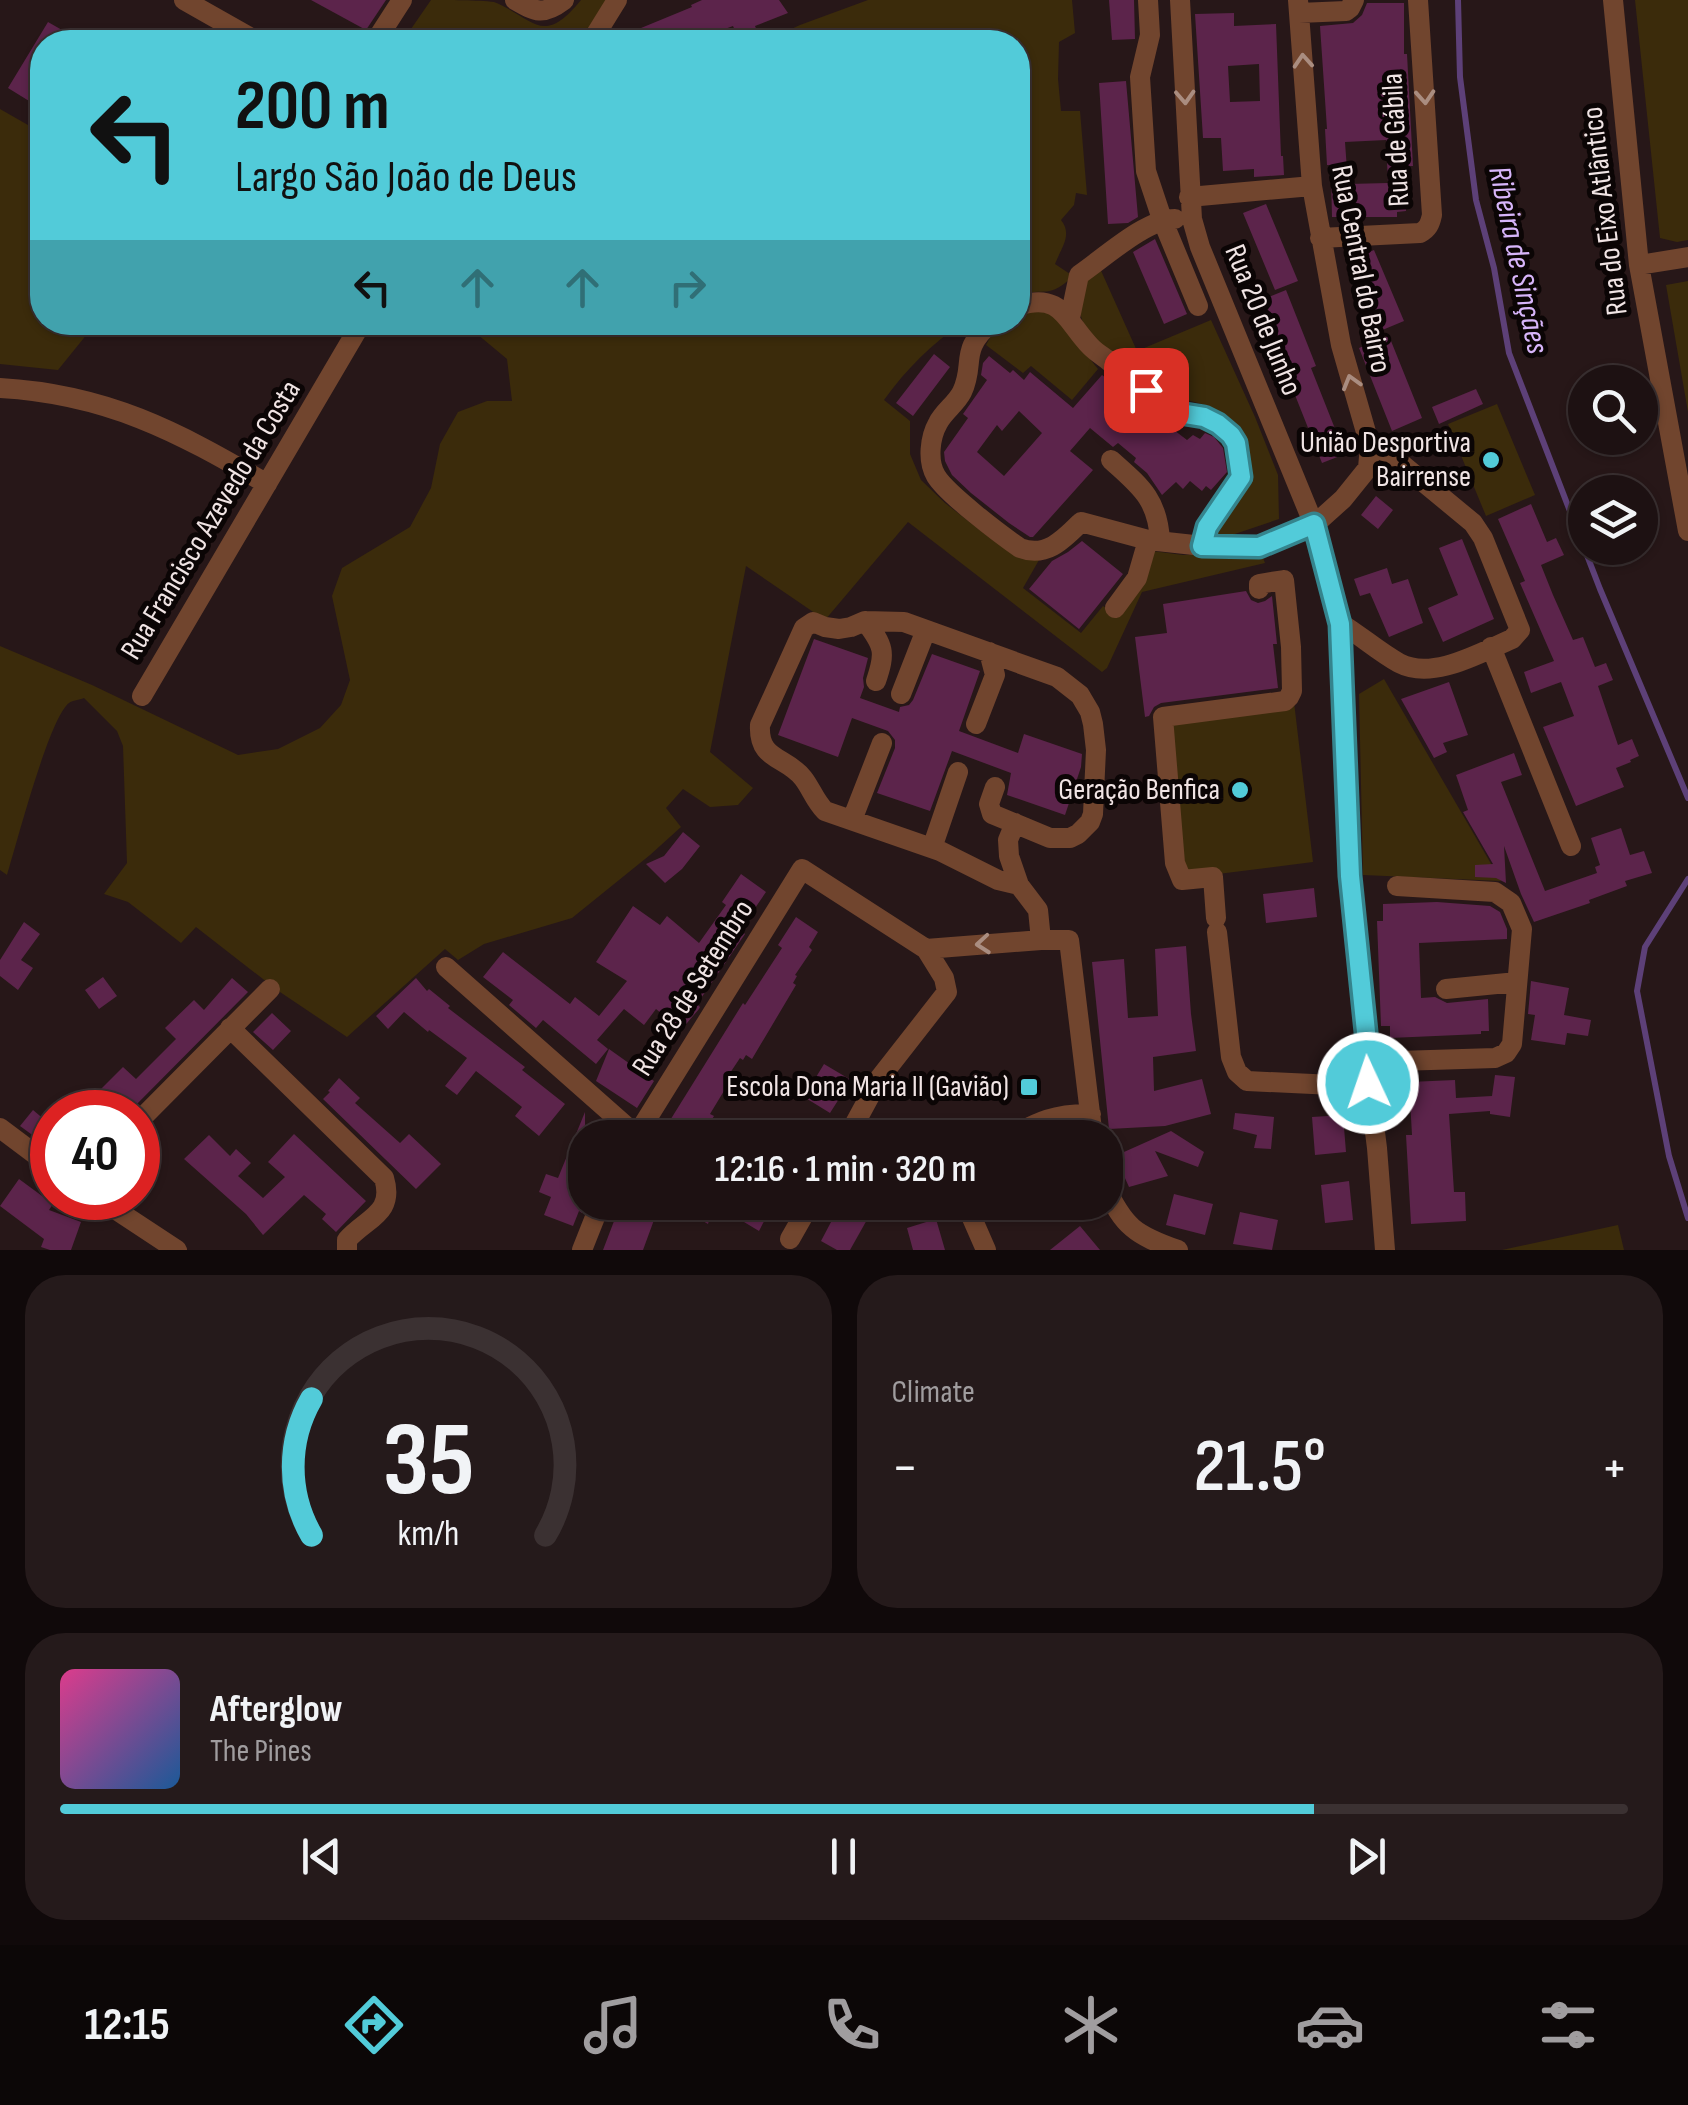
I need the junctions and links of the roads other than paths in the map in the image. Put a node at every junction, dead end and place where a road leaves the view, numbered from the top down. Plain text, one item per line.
1 (184, 0) edge
2 (402, 0) edge
3 (515, 0) edge
4 (564, 0) edge
5 (617, 0) edge
6 (1148, 0) edge
7 (1180, 0) edge
8 (1354, 0) edge
9 (1418, 0) edge
10 (1613, 0) edge
11 (1299, 7) edge
12 (237, 30) edge
13 (383, 30) edge
14 (598, 30) edge
15 (1312, 186) junction
16 (1190, 208) junction
17 (1162, 219) junction
18 (1320, 238) junction
19 (1688, 257) edge
20 (1639, 265) junction
21 (1030, 302) edge
22 (1198, 306) dead end
23 (1070, 318) junction
24 (354, 335) edge
25 (980, 335) edge
26 (0, 388) edge
27 (1370, 446) junction
28 (1111, 460) dead end
29 (267, 484) junction
30 (1314, 524) junction
31 (1688, 531) edge
32 (1154, 540) junction
33 (1202, 546) junction
34 (1259, 589) dead end
35 (1115, 608) dead end
36 (865, 621) junction
37 (1340, 624) junction
38 (926, 630) junction
39 (1491, 648) junction
40 (989, 652) junction
41 (876, 682) dead end
42 (901, 694) dead end
43 (142, 696) dead end
44 (976, 724) dead end
45 (882, 743) dead end
46 (958, 772) dead end
47 (995, 786) dead end
48 (852, 820) junction
49 (1014, 822) junction
50 (1572, 846) dead end
51 (932, 848) junction
52 (1019, 884) junction
53 (1397, 886) dead end
54 (1040, 940) junction
55 (926, 949) junction
56 (446, 967) dead end
57 (1517, 982) junction
58 (270, 989) dead end
59 (1446, 989) dead end
60 (230, 1028) junction
61 (1367, 1072) junction
62 (160, 1100) edge
63 (1091, 1114) junction
64 (618, 1120) edge
65 (646, 1120) edge
66 (857, 1120) edge
67 (1045, 1120) edge
68 (1092, 1120) edge
69 (0, 1128) edge
70 (30, 1150) edge
71 (1123, 1219) edge
72 (131, 1220) edge
73 (594, 1220) edge
74 (801, 1220) edge
75 (972, 1220) edge
76 (790, 1240) dead end
77 (177, 1250) edge
78 (347, 1250) edge
79 (582, 1250) edge
80 (986, 1250) edge
81 (1178, 1250) edge
82 (1385, 1250) edge

1 - 12 street
2 - 13 street
3 - 4 street
5 - 14 street
6 - 17 street
7 -> 16 street, Rua 20 de Junho
8 - 11 street
9 -> 18 street, Rua de Gábila
10 - 20 street, Rua do Eixo Atlântico
15 -> 11 street, Rua Central do Bairro
15 - 16 street
15 - 18 street, Rua Central do Bairro
16 - 17 street
16 - 30 street, Rua 20 de Junho
17 - 22 street
17 - 23 street
27 -> 18 street, Rua Central do Bairro
19 - 20 street
20 - 31 street, Rua do Eixo Atlântico
21 - 23 street
23 - 33 street
24 - 29 street, Rua Francisco Azevedo da Costa
25 - 32 street
26 - 29 street
27 - 30 street
27 - 39 street
28 - 32 street
29 - 43 street, Rua Francisco Azevedo da Costa
30 - 33 street
30 - 37 street, Rua 20 de Junho
32 - 33 street
32 - 35 street
34 - 61 street
36 - 38 street
36 - 41 street
36 - 48 street
37 - 39 street
37 - 61 street, Rua 20 de Junho
38 - 40 street
38 - 42 street
39 - 50 street
40 - 44 street
40 - 49 street
45 - 48 street
46 - 51 street
47 - 49 street
48 - 51 street
49 - 52 street
51 - 52 street
52 - 54 street
53 - 57 street
54 -> 55 street
54 - 63 street
55 - 65 street, Rua 28 de Setembro
55 - 66 street
56 - 64 street
57 - 59 street
57 - 61 street
58 - 60 street
60 - 62 street
60 - 78 street
61 - 82 street, Rua 20 de Junho
63 - 67 street
63 - 68 street
69 - 70 street
71 - 81 street
72 - 77 street
73 - 79 street
74 - 76 street
75 - 80 street

